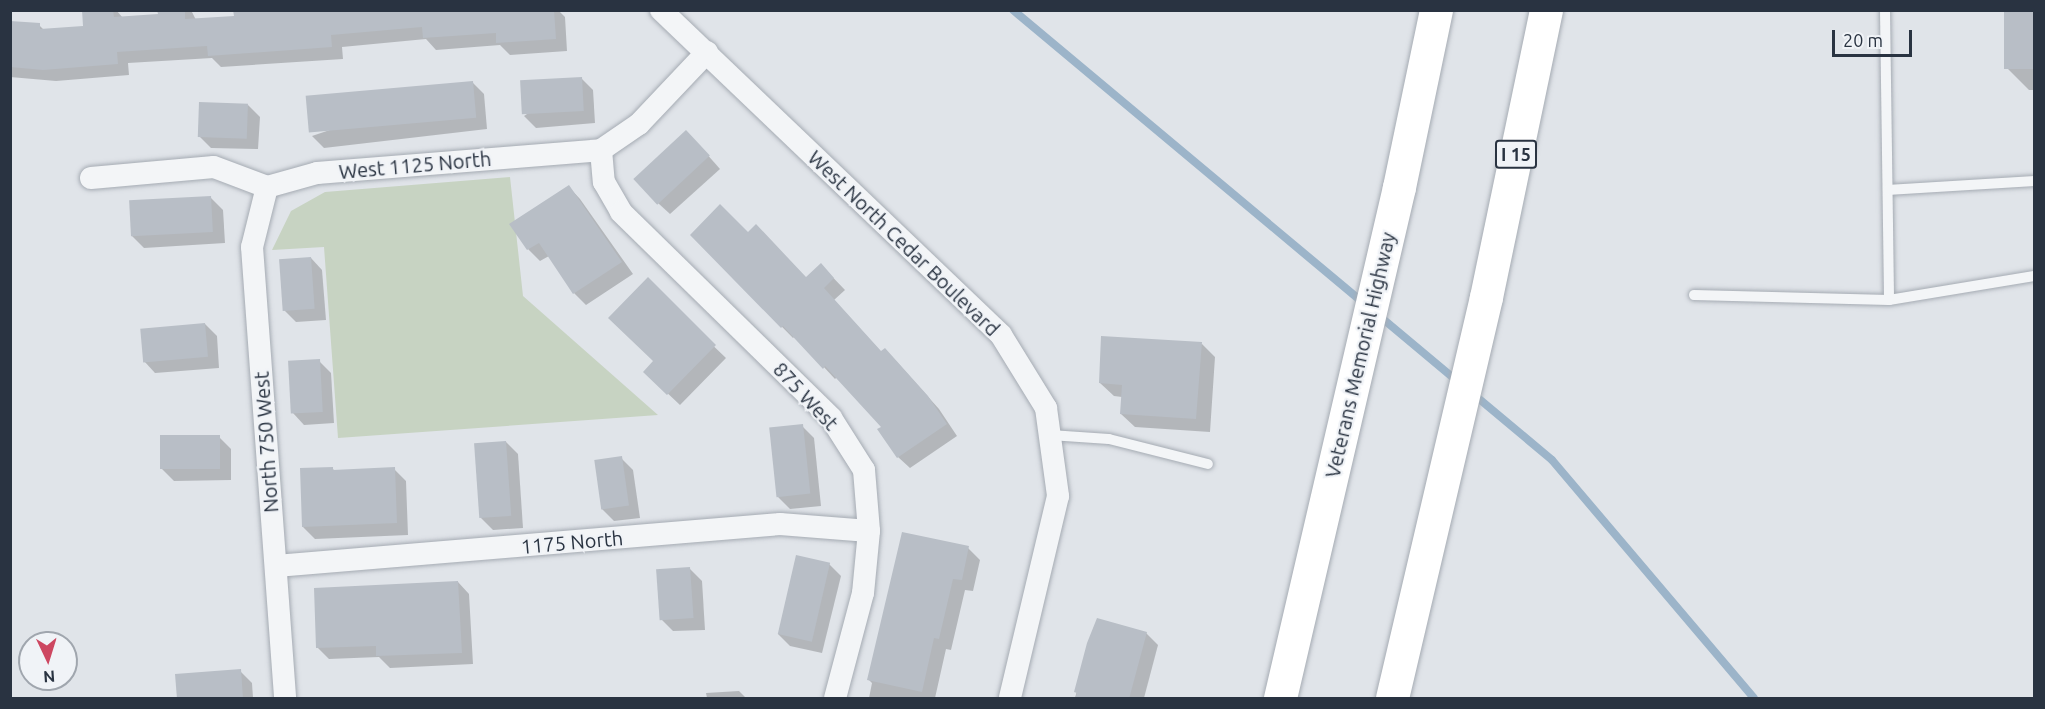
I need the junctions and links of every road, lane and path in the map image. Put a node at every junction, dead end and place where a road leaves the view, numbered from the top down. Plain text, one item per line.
1 (661, 10) edge
2 (1436, 10) edge
3 (1546, 10) edge
4 (1885, 10) edge
5 (707, 52) junction
6 (601, 150) junction
7 (91, 178) dead end
8 (2034, 181) edge
9 (267, 187) junction
10 (1888, 190) junction
11 (2034, 276) edge
12 (1694, 295) dead end
13 (1889, 300) junction
14 (1050, 435) junction
15 (1208, 464) dead end
16 (869, 531) junction
17 (276, 567) junction
18 (285, 699) edge
19 (835, 699) edge
20 (1010, 699) edge
21 (1280, 699) edge
22 (1392, 699) edge

1 - 5 street, West North Cedar Boulevard
2 - 21 highway, Veterans Memorial Highway
3 - 22 highway, I 15
4 - 10 lane
5 - 6 street, West 1125 North
5 - 14 street, West North Cedar Boulevard
6 - 9 street, West 1125 North
6 - 16 street, 875 West
7 - 9 street
8 - 10 lane
9 - 17 street, North 750 West
10 - 13 lane
11 - 13 lane
12 - 13 lane
14 - 15 lane
14 - 20 street, West North Cedar Boulevard
16 - 17 street, 1175 North
16 - 19 street, 875 West
17 - 18 street, North 750 West

